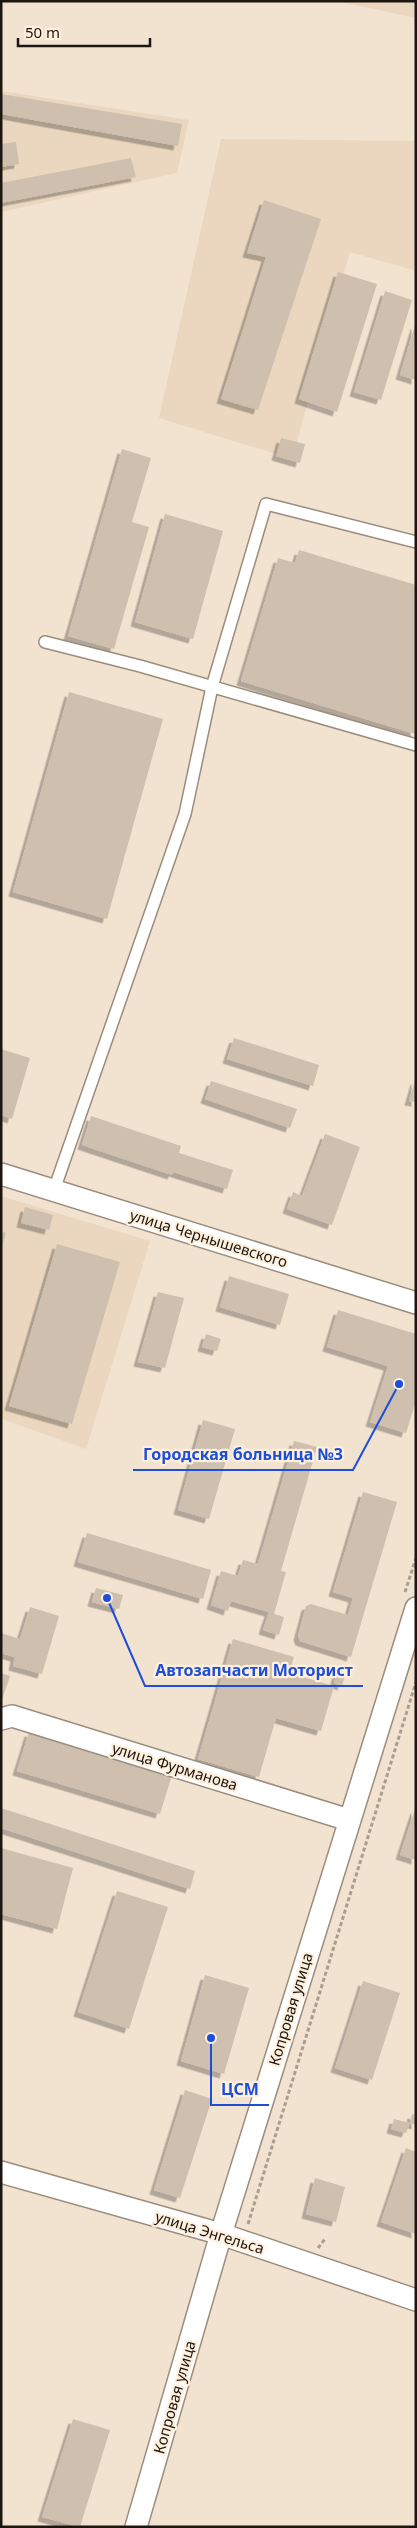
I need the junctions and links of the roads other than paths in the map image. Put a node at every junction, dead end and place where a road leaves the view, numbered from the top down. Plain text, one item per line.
1 (416, 542) edge
2 (46, 642) dead end
3 (212, 687) junction
4 (416, 745) edge
5 (1, 1174) edge
6 (54, 1190) junction
7 (416, 1303) edge
8 (416, 1608) edge
9 (1, 1719) edge
10 (349, 1820) junction
11 (1, 2172) edge
12 (221, 2234) junction
13 (416, 2300) edge
14 (136, 2527) edge

1 - 3 lane
2 - 3 lane
3 - 4 lane
3 - 6 lane
5 - 6 street, улица Чернышевского
6 - 7 street, улица Чернышевского
8 - 10 street, Копровая улица
9 - 10 street, улица Фурманова
10 - 12 street, Копровая улица
11 - 12 street, улица Энгельса
12 - 13 street, улица Энгельса
12 - 14 street, Копровая улица

